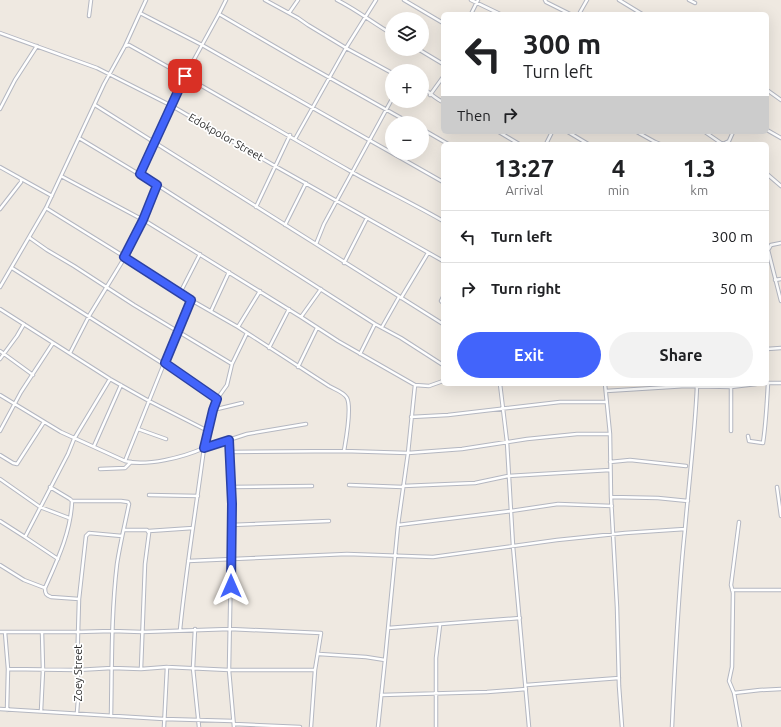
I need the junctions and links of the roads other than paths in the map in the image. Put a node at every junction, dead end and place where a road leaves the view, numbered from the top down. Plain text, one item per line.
1 (91, 0) edge
2 (146, 0) edge
3 (226, 0) edge
4 (265, 0) edge
5 (298, 0) edge
6 (337, 0) edge
7 (376, 0) edge
8 (404, 0) edge
9 (471, 0) edge
10 (545, 0) edge
11 (587, 0) edge
12 (619, 0) edge
13 (689, 0) edge
14 (477, 2) edge
15 (695, 3) dead end
16 (472, 12) edge
17 (496, 12) edge
18 (566, 12) edge
19 (580, 12) edge
20 (639, 12) edge
21 (140, 13) junction
22 (289, 13) junction
23 (219, 14) junction
24 (89, 16) dead end
25 (365, 17) junction
26 (441, 22) edge
27 (385, 30) edge
28 (0, 33) edge
29 (202, 45) junction
30 (37, 46) junction
31 (125, 46) junction
32 (346, 48) junction
33 (429, 55) edge
34 (441, 61) edge
35 (385, 69) edge
36 (110, 74) junction
37 (185, 76) junction
38 (330, 77) junction
39 (441, 79) edge
40 (769, 91) edge
41 (430, 95) joint
42 (781, 100) edge
43 (441, 101) edge
44 (95, 105) junction
45 (172, 106) junction
46 (312, 108) junction
47 (0, 109) edge
48 (387, 110) junction
49 (398, 116) edge
50 (769, 131) edge
51 (429, 134) edge
52 (502, 134) edge
53 (571, 134) edge
54 (640, 134) edge
55 (708, 134) edge
56 (290, 135) junction
57 (79, 138) junction
58 (781, 138) edge
59 (295, 139) junction
60 (368, 140) junction
61 (444, 142) edge
62 (516, 142) edge
63 (585, 142) edge
64 (653, 142) edge
65 (720, 142) edge
66 (155, 143) junction
67 (275, 166) junction
68 (0, 167) edge
69 (351, 172) junction
70 (140, 174) junction
71 (769, 175) edge
72 (61, 176) junction
73 (21, 179) junction
74 (441, 181) edge
75 (306, 184) junction
76 (157, 185) junction
77 (781, 186) edge
78 (52, 196) junction
79 (336, 200) junction
80 (256, 207) junction
81 (46, 208) junction
82 (0, 209) edge
83 (367, 218) junction
84 (143, 220) junction
85 (441, 220) edge
86 (286, 225) junction
87 (30, 238) junction
88 (781, 243) edge
89 (316, 244) junction
90 (769, 247) edge
91 (428, 253) junction
92 (200, 254) junction
93 (124, 257) junction
94 (769, 259) edge
95 (441, 260) edge
96 (344, 263) junction
97 (12, 268) junction
98 (229, 272) junction
99 (781, 279) edge
100 (775, 280) junction
101 (0, 287) edge
102 (106, 288) junction
103 (321, 289) junction
104 (260, 291) junction
105 (180, 293) junction
106 (400, 297) junction
107 (191, 300) junction
108 (781, 301) edge
109 (0, 308) edge
110 (289, 309) junction
111 (211, 311) junction
112 (89, 316) junction
113 (301, 317) junction
114 (441, 323) edge
115 (24, 324) junction
116 (376, 324) junction
117 (238, 327) junction
118 (317, 328) junction
119 (381, 328) junction
120 (177, 331) junction
121 (247, 333) junction
122 (53, 343) junction
123 (269, 348) junction
124 (769, 348) edge
125 (781, 348) edge
126 (0, 351) edge
127 (70, 353) junction
128 (4, 354) junction
129 (360, 354) junction
130 (0, 359) edge
131 (165, 364) junction
132 (232, 364) junction
133 (441, 364) edge
134 (298, 367) junction
135 (33, 375) junction
136 (110, 379) junction
137 (441, 381) edge
138 (769, 383) edge
139 (781, 383) edge
140 (121, 385) junction
141 (415, 385) junction
142 (500, 386) edge
143 (605, 386) edge
144 (697, 386) junction
145 (739, 386) edge
146 (768, 386) edge
147 (731, 387) junction
148 (606, 391) junction
149 (0, 395) edge
150 (217, 399) junction
151 (149, 401) junction
152 (606, 402) junction
153 (242, 403) dead end
154 (14, 404) junction
155 (502, 409) junction
156 (213, 410) junction
157 (411, 417) junction
158 (44, 422) junction
159 (306, 424) dead end
160 (138, 429) junction
161 (0, 431) edge
162 (208, 431) junction
163 (731, 431) dead end
164 (610, 434) junction
165 (748, 436) dead end
166 (74, 439) junction
167 (166, 439) dead end
168 (229, 440) junction
169 (507, 442) junction
170 (94, 446) junction
171 (204, 448) junction
172 (344, 451) junction
173 (230, 452) junction
174 (408, 453) junction
175 (0, 455) edge
176 (125, 461) junction
177 (131, 462) junction
178 (610, 462) junction
179 (686, 466) dead end
180 (100, 468) dead end
181 (610, 470) junction
182 (508, 476) junction
183 (0, 479) edge
184 (349, 485) dead end
185 (312, 486) dead end
186 (50, 487) junction
187 (231, 487) junction
188 (403, 487) junction
189 (777, 487) dead end
190 (149, 495) dead end
191 (198, 496) junction
192 (611, 497) junction
193 (72, 501) junction
194 (688, 501) junction
195 (612, 506) junction
196 (40, 507) junction
197 (511, 511) junction
198 (781, 516) edge
199 (69, 518) junction
200 (0, 521) edge
201 (329, 521) dead end
202 (739, 522) dead end
203 (231, 525) junction
204 (398, 525) junction
205 (193, 528) junction
206 (685, 529) junction
207 (124, 530) junction
208 (149, 531) junction
209 (614, 534) junction
210 (122, 536) junction
211 (25, 537) junction
212 (514, 546) junction
213 (396, 556) junction
214 (231, 558) junction
215 (58, 559) junction
216 (188, 560) junction
217 (0, 565) edge
218 (44, 588) junction
219 (732, 590) junction
220 (781, 590) edge
221 (79, 599) junction
222 (520, 618) junction
223 (440, 625) junction
224 (230, 628) junction
225 (388, 628) junction
226 (195, 629) junction
227 (180, 630) junction
228 (112, 631) junction
229 (0, 632) edge
230 (5, 632) junction
231 (42, 632) junction
232 (77, 632) junction
233 (142, 632) junction
234 (319, 654) junction
235 (384, 660) junction
236 (112, 668) junction
237 (167, 668) junction
238 (193, 668) junction
239 (141, 669) junction
240 (8, 670) junction
241 (43, 670) junction
242 (77, 670) junction
243 (229, 670) junction
244 (315, 670) junction
245 (619, 678) junction
246 (526, 685) junction
247 (526, 689) junction
248 (781, 689) edge
249 (734, 693) junction
250 (436, 694) junction
251 (381, 695) junction
252 (0, 709) edge
253 (8, 710) junction
254 (41, 712) junction
255 (77, 713) junction
256 (111, 716) junction
257 (164, 719) junction
258 (198, 720) junction
259 (234, 724) edge
260 (271, 726) edge
261 (164, 727) edge
262 (199, 727) edge
263 (300, 727) edge
264 (311, 727) edge
265 (378, 727) edge
266 (436, 727) edge
267 (529, 727) edge
268 (622, 727) edge
269 (672, 727) edge
270 (740, 727) edge

1 - 24 street
2 - 21 street
3 - 23 street
4 - 22 street
5 - 22 street
6 - 25 street
7 - 25 street
8 - 26 street
9 - 14 street
10 - 18 street
11 - 19 street
12 - 20 street
13 - 15 street
14 - 16 street
14 - 17 street
21 - 29 street
21 - 31 street
22 - 32 street
23 - 29 street
23 - 38 street
25 - 27 street
25 - 32 street
28 - 30 street, Edokpolor Street
29 - 37 street
29 - 46 street
30 - 36 street, Edokpolor Street
30 - 47 street
31 - 36 street
31 - 37 street
32 - 35 street
32 - 38 street
33 - 34 street
36 - 44 street
36 - 45 street, Edokpolor Street
37 - 45 street
37 - 56 street
38 - 46 street
38 - 48 street
39 - 41 street
40 - 42 street
41 - 43 street
44 - 57 street
44 - 66 street
45 - 66 street
45 - 67 street, Edokpolor Street
46 - 59 street
46 - 60 street
48 - 49 street
48 - 60 street
50 - 58 street
51 - 61 street
52 - 62 street
53 - 63 street
54 - 64 street
55 - 65 street
56 - 59 street
56 - 67 street
57 - 70 street
57 - 72 street
59 - 69 street
60 - 69 street
60 - 74 street
66 - 70 street
66 - 80 street
67 - 75 street, Edokpolor Street
67 - 80 street
68 - 73 street
69 - 79 street
69 - 85 street
70 - 76 street
71 - 77 street
72 - 78 street
72 - 84 street
73 - 78 street
73 - 82 street
75 - 79 street, Edokpolor Street
75 - 86 street
76 - 84 street
76 - 103 street
78 - 81 street
79 - 83 street, Edokpolor Street
79 - 89 street
80 - 86 street
81 - 87 street
81 - 93 street
83 - 91 street, Edokpolor Street
83 - 96 street
84 - 92 street
84 - 93 street
86 - 89 street
87 - 97 street
87 - 102 street
88 - 90 street
89 - 96 street
91 - 95 street, Edokpolor Street
91 - 106 street
92 - 98 street
92 - 105 street
93 - 102 street
93 - 105 street
94 - 100 street
96 - 106 street
97 - 101 street
97 - 112 street
98 - 104 street
98 - 111 street
99 - 100 street
100 - 108 street
102 - 112 street
102 - 120 street
103 - 113 street
103 - 116 street
104 - 110 street
104 - 117 street
105 - 107 street
106 - 114 street
106 - 119 street
107 - 111 street
107 - 120 street
109 - 115 street
110 - 113 street
110 - 123 street
111 - 117 street
112 - 127 street
112 - 131 street
113 - 118 street
115 - 122 street
115 - 128 street
116 - 119 street
116 - 129 street
117 - 121 street
118 - 129 street
118 - 134 street
119 - 133 street
120 - 131 street
120 - 132 street
121 - 123 street
121 - 132 street
122 - 127 street
122 - 135 street
123 - 134 street
124 - 125 street
126 - 128 street
127 - 136 street
128 - 130 street
128 - 135 street
129 - 141 street
131 - 150 street
131 - 151 street
132 - 150 street
134 - 172 street
135 - 154 street
136 - 140 street
136 - 166 street
137 - 141 street
138 - 139 street
140 - 151 street
140 - 170 street
141 - 157 street
142 - 155 street
143 - 148 street
144 - 147 street
144 - 148 street
144 - 194 street
145 - 147 street
146 - 165 street
147 - 163 street
148 - 152 street
149 - 154 street
150 - 156 street
151 - 160 street
151 - 162 street
152 - 155 street
152 - 164 street
153 - 156 street
154 - 158 street
154 - 161 street
155 - 157 street
155 - 169 street
156 - 162 street
157 - 174 street
158 - 166 street
158 - 175 street
159 - 168 street
160 - 167 street
160 - 176 street
162 - 171 street
164 - 169 street
164 - 178 street
166 - 170 street
166 - 186 street
168 - 171 street
168 - 173 street
169 - 174 street
169 - 182 street
170 - 176 street
171 - 177 street
171 - 191 street
172 - 173 street
172 - 174 street
173 - 187 street
174 - 188 street
176 - 177 street
177 - 180 street
178 - 179 street
178 - 181 street
181 - 182 street
181 - 192 street
182 - 188 street
182 - 197 street
183 - 196 street
184 - 188 street
185 - 187 street
186 - 193 street
186 - 196 street
187 - 203 street
188 - 204 street
189 - 198 street
190 - 191 street
191 - 205 street
192 - 194 street
192 - 195 street
193 - 199 street
193 - 207 street
194 - 206 street
195 - 197 street
195 - 209 street
196 - 199 street
196 - 211 street
197 - 204 street
197 - 212 street
199 - 215 street
200 - 211 street
201 - 203 street
202 - 219 street
203 - 214 street
204 - 213 street
205 - 208 street
205 - 216 street
206 - 209 street
206 - 269 street
207 - 208 street
207 - 210 street
208 - 233 street
209 - 212 street
209 - 245 street
210 - 221 street, Zoey Street
210 - 228 street
211 - 215 street
212 - 213 street
212 - 222 street
213 - 214 street
213 - 225 street
214 - 216 street
214 - 224 street
215 - 218 street
216 - 227 street
217 - 218 street
218 - 221 street
219 - 220 street
219 - 249 street
221 - 232 street, Zoey Street
222 - 223 street
222 - 246 street
223 - 225 street
223 - 250 street
224 - 226 street
224 - 234 street
224 - 243 street
225 - 235 street
226 - 227 street
226 - 238 street
227 - 233 street
228 - 232 street
228 - 233 street
228 - 236 street
229 - 230 street
230 - 231 street
230 - 240 street
231 - 232 street
231 - 241 street
232 - 242 street, Zoey Street
233 - 239 street
234 - 235 street
234 - 244 street
235 - 251 street
236 - 239 street
236 - 242 street
236 - 256 street
237 - 238 street
237 - 239 street
237 - 257 street
238 - 243 street
238 - 258 street
240 - 241 street
240 - 253 street
241 - 242 street
241 - 254 street
242 - 255 street, Zoey Street
243 - 244 street
243 - 259 street
244 - 264 street
245 - 246 street
245 - 268 street
246 - 247 street
247 - 250 street
247 - 267 street
248 - 249 street
249 - 270 street
250 - 251 street
250 - 266 street
251 - 265 street
252 - 253 street
253 - 254 street
254 - 255 street
255 - 256 street
256 - 257 street
257 - 258 street
257 - 261 street
258 - 259 street
258 - 262 street
259 - 260 street
260 - 263 street

